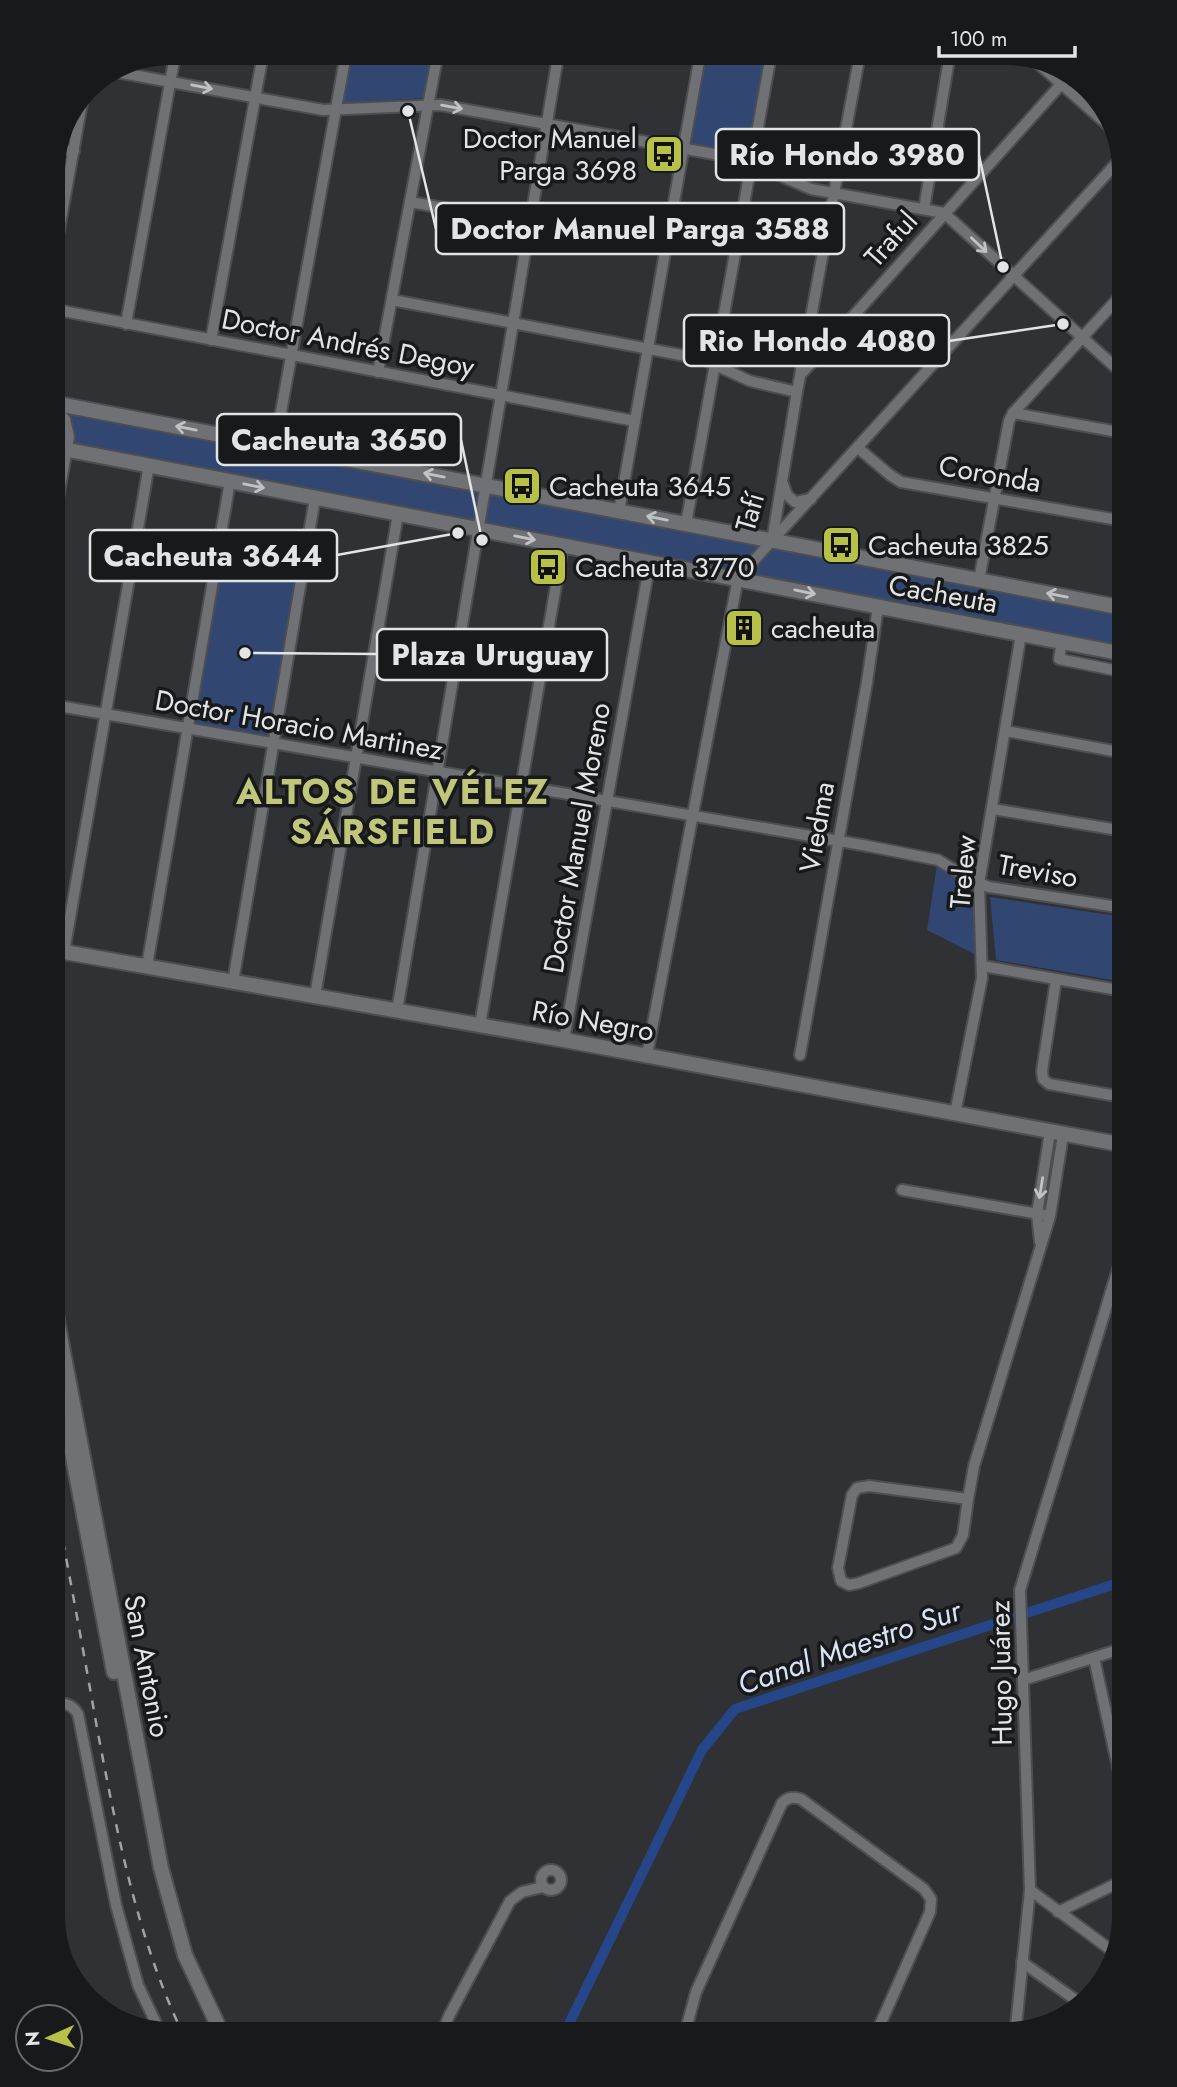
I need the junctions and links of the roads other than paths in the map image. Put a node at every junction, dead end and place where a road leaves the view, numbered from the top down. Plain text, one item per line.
1 (173, 65) edge
2 (261, 65) edge
3 (344, 65) edge
4 (436, 65) edge
5 (557, 65) edge
6 (699, 65) edge
7 (769, 65) edge
8 (858, 65) edge
9 (948, 65) edge
10 (127, 74) edge
11 (1049, 74) edge
12 (170, 81) junction
13 (1064, 81) edge
14 (1061, 84) junction
15 (255, 97) junction
16 (429, 104) junction
17 (335, 111) junction
18 (80, 116) edge
19 (1097, 116) edge
20 (546, 124) junction
21 (684, 149) junction
22 (67, 151) edge
23 (74, 152) junction
24 (751, 163) junction
25 (1112, 168) edge
26 (65, 190) edge
27 (834, 194) junction
28 (410, 202) junction
29 (924, 209) junction
30 (944, 214) junction
31 (529, 225) junction
32 (666, 248) junction
33 (1014, 276) junction
34 (392, 300) junction
35 (1112, 306) edge
36 (65, 311) edge
37 (512, 323) junction
38 (126, 324) junction
39 (1083, 337) junction
40 (211, 340) junction
41 (648, 348) junction
42 (291, 355) junction
43 (1112, 363) edge
44 (715, 364) junction
45 (378, 372) junction
46 (801, 374) junction
47 (797, 392) junction
48 (500, 396) junction
49 (65, 408) edge
50 (1013, 414) junction
51 (65, 419) edge
52 (635, 421) junction
53 (1112, 431) edge
54 (65, 442) edge
55 (275, 445) junction
56 (858, 448) junction
57 (65, 449) edge
58 (149, 465) junction
59 (230, 481) junction
60 (782, 481) junction
61 (485, 485) junction
62 (315, 498) junction
63 (994, 498) junction
64 (811, 499) junction
65 (619, 511) junction
66 (398, 513) junction
67 (1112, 520) edge
68 (686, 524) junction
69 (478, 529) junction
70 (772, 541) junction
71 (563, 545) junction
72 (650, 562) junction
73 (738, 578) junction
74 (979, 580) junction
75 (1112, 606) edge
76 (878, 607) junction
77 (1021, 634) junction
78 (1062, 642) junction
79 (1112, 652) edge
80 (1112, 670) edge
81 (65, 707) edge
82 (104, 714) junction
83 (187, 728) junction
84 (1006, 731) junction
85 (273, 743) junction
86 (1112, 751) edge
87 (356, 758) junction
88 (438, 772) junction
89 (521, 787) junction
90 (607, 802) junction
91 (993, 809) junction
92 (692, 817) junction
93 (1112, 829) edge
94 (837, 842) junction
95 (868, 846) joint
96 (979, 884) junction
97 (1112, 906) edge
98 (65, 915) edge
99 (65, 952) edge
100 (147, 966) junction
101 (983, 967) junction
102 (1056, 980) junction
103 (233, 982) junction
104 (1112, 989) edge
105 (315, 996) junction
106 (397, 1011) junction
107 (480, 1025) junction
108 (564, 1040) junction
109 (647, 1055) junction
110 (800, 1055) dead end
111 (1112, 1095) edge
112 (955, 1114) junction
113 (1057, 1133) junction
114 (1112, 1143) edge
115 (902, 1190) dead end
116 (1037, 1214) junction
117 (1050, 1216) junction
118 (1040, 1244) junction
119 (1112, 1288) edge
120 (65, 1367) edge
121 (65, 1420) edge
122 (968, 1499) junction
123 (1112, 1652) edge
124 (1094, 1658) junction
125 (1023, 1680) junction
126 (65, 1703) edge
127 (1112, 1740) edge
128 (1112, 1886) edge
129 (543, 1887) dead end
130 (1030, 1890) junction
131 (1058, 1912) junction
132 (1108, 1947) edge
133 (1022, 1962) junction
134 (1074, 1998) edge
135 (155, 2021) edge
136 (1016, 2021) edge
137 (206, 2022) edge
138 (216, 2022) edge
139 (447, 2022) edge
140 (688, 2022) edge
141 (881, 2022) edge

1 - 12 street
2 - 15 street
3 - 17 street
4 - 16 street
5 - 20 street
6 - 21 street
7 - 24 street
8 - 27 street, Tafí
9 - 29 street
10 - 12 street
11 - 14 street
12 -> 15 street
12 - 38 street
13 - 14 street, Traful
14 - 19 street
14 - 30 street, Traful
15 - 17 street
15 - 40 street
16 - 17 street
16 -> 20 street
16 - 28 street
17 - 42 street
18 - 23 street
20 - 21 street
20 - 31 street
21 - 24 street
21 - 32 street
22 - 23 street
23 - 26 street
24 - 27 street
24 - 44 street
25 - 33 street
27 - 29 street
27 - 46 street, Tafí
28 - 31 street
28 - 34 street
29 - 30 street
30 -> 33 street
30 - 46 street, Traful
31 - 32 street
31 - 37 street
32 - 41 street
33 - 39 street
33 - 56 street
34 - 37 street
34 - 45 street
35 - 39 street
36 - 38 street, Doctor Andrés Degoy
37 - 41 street
37 - 48 street
38 - 40 street, Doctor Andrés Degoy
39 - 43 street
39 - 50 street
40 - 42 street, Doctor Andrés Degoy
41 - 44 street
41 - 52 street
42 - 45 street, Doctor Andrés Degoy
42 - 55 street
44 - 47 street
44 - 68 street
45 - 48 street, Doctor Andrés Degoy
46 - 47 street, Tafí
47 - 60 street, Tafí
48 - 52 street, Doctor Andrés Degoy
48 - 61 street
55 -> 49 street, Cacheuta
50 - 53 street
50 - 63 street
51 - 54 street
52 - 65 street
61 -> 55 street, Cacheuta
56 - 63 street, Coronda
56 - 64 street
57 - 58 street, Cacheuta
58 - 59 street, Cacheuta
58 - 82 street
59 -> 62 street, Cacheuta
59 - 83 street
60 - 64 street
60 - 70 street, Tafí
61 - 65 street, Cacheuta
61 - 69 street
62 - 66 street, Cacheuta
62 - 85 street
63 - 67 street, Coronda
63 - 74 street
64 - 70 street
68 -> 65 street, Cacheuta
66 - 69 street, Cacheuta
66 - 87 street
68 - 70 street, Cacheuta
69 -> 71 street, Cacheuta
69 - 88 street
70 - 73 street, Tafí
70 - 74 street, Cacheuta
71 - 72 street, Cacheuta
71 - 89 street
72 - 73 street, Cacheuta
72 - 90 street, Doctor Manuel Moreno
73 -> 76 street, Cacheuta
73 - 92 street
75 -> 74 street, Cacheuta
76 - 77 street, Cacheuta
76 - 94 street, Viedma
77 - 78 street, Cacheuta
77 - 84 street, Trelew
78 - 79 street, Cacheuta
78 - 80 street
81 - 82 street, Doctor Horacio Martinez
82 - 83 street, Doctor Horacio Martinez
82 - 98 street
83 - 85 street, Doctor Horacio Martinez
83 - 100 street
84 - 86 street
84 - 91 street, Trelew
85 - 87 street, Doctor Horacio Martinez
85 - 103 street
87 - 88 street, Doctor Horacio Martinez
87 - 105 street
88 - 89 street, Doctor Horacio Martinez
88 - 106 street
89 - 90 street, Doctor Horacio Martinez
89 - 107 street
90 - 92 street, Doctor Horacio Martinez
90 - 108 street, Doctor Manuel Moreno
91 - 93 street
91 - 96 street, Trelew
92 - 94 street, Doctor Horacio Martinez
92 - 109 street
94 - 95 street, Doctor Horacio Martinez
94 - 110 street, Viedma
95 - 96 street, Treviso
96 - 97 street, Treviso
96 - 101 street, Trelew
99 - 100 street, Río Negro
100 - 103 street, Río Negro
101 - 102 street
101 - 112 street, Trelew
102 - 104 street
102 - 111 street
103 - 105 street, Río Negro
105 - 106 street, Río Negro
106 - 107 street, Río Negro
107 - 108 street, Río Negro
108 - 109 street, Río Negro
109 - 112 street, Río Negro
112 - 113 street, Río Negro
113 - 114 street, Río Negro
113 -> 116 street
113 - 117 street
115 - 116 street
116 - 117 street
116 - 118 street
117 - 118 street
118 - 122 street
119 - 125 street, Hugo Juárez
120 - 138 street, San Antonio
121 - 137 street, San Antonio
122 - 122 street
123 - 124 street
124 - 125 street
124 - 127 street
125 - 130 street, Hugo Juárez
126 - 135 street
128 - 131 street
129 - 139 street
130 - 131 street
130 - 133 street, Hugo Juárez
131 - 132 street
133 - 134 street
133 - 136 street, Hugo Juárez
140 - 141 street

